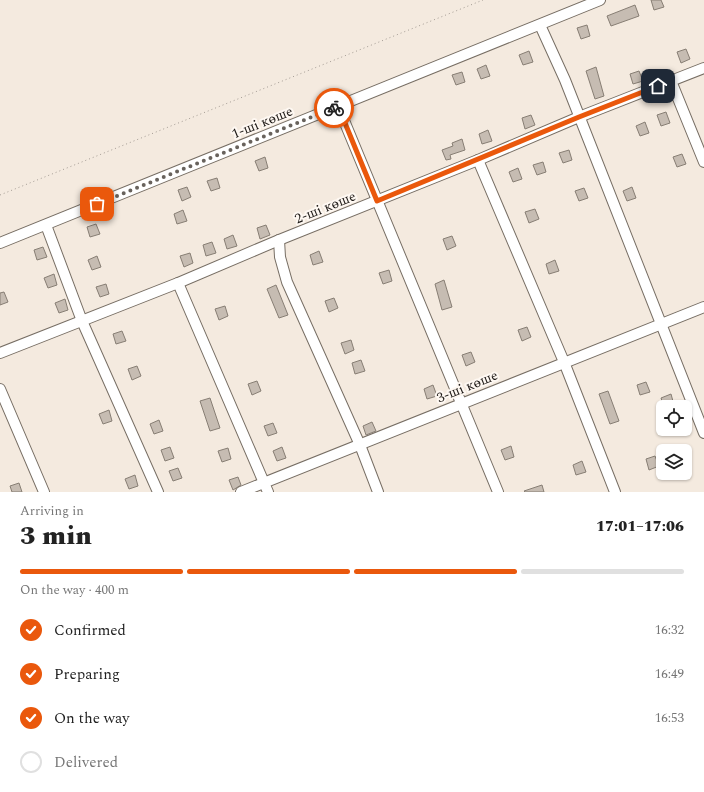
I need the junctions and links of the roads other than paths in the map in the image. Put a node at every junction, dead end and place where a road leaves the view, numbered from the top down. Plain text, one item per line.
1 (600, 0) edge
2 (540, 25) junction
3 (704, 68) edge
4 (672, 81) junction
5 (338, 106) junction
6 (579, 117) junction
7 (478, 160) junction
8 (704, 162) edge
9 (377, 201) junction
10 (46, 225) junction
11 (278, 240) junction
12 (0, 243) edge
13 (178, 283) junction
14 (704, 307) edge
15 (82, 321) junction
16 (661, 324) junction
17 (0, 353) edge
18 (564, 362) junction
19 (0, 389) edge
20 (462, 403) junction
21 (704, 434) edge
22 (360, 445) junction
23 (266, 487) edge
24 (44, 492) edge
25 (158, 492) edge
26 (241, 492) edge
27 (378, 492) edge
28 (498, 492) edge
29 (615, 492) edge

1 - 2 lane, 1-ші көше
2 - 5 lane, 1-ші көше
2 - 6 lane
3 - 4 lane, 2-ші көше
4 - 6 lane, 2-ші көше
4 - 8 lane
5 - 9 lane
5 - 10 lane, 1-ші көше
6 - 7 lane, 2-ші көше
6 - 16 lane
7 - 9 lane, 2-ші көше
7 - 18 lane
9 - 11 lane, 2-ші көше
9 - 20 lane
10 - 12 lane, 1-ші көше
10 - 15 lane
11 - 13 lane, 2-ші көше
11 - 22 lane
13 - 15 lane, 2-ші көше
13 - 23 lane
14 - 16 lane, 3-ші көше
15 - 17 lane, 2-ші көше
15 - 25 lane
16 - 18 lane, 3-ші көше
16 - 21 lane
18 - 20 lane, 3-ші көше
18 - 29 lane
19 - 24 lane
20 - 22 lane, 3-ші көше
20 - 28 lane
22 - 23 lane, 3-ші көше
22 - 27 lane
23 - 26 lane, 3-ші көше

